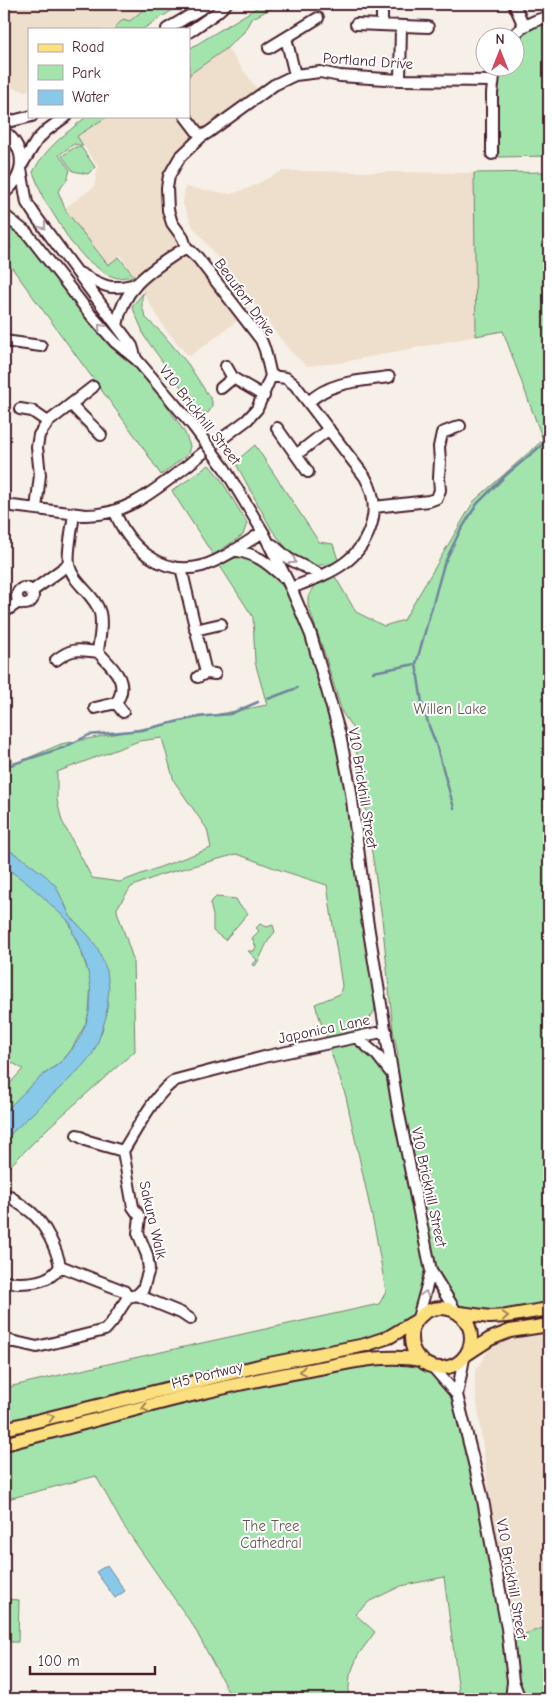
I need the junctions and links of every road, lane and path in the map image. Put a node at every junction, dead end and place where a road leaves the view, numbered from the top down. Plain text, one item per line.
1 (209, 4) edge
2 (226, 4) edge
3 (382, 4) edge
4 (514, 4) edge
5 (549, 17) edge
6 (318, 18) dead end
7 (356, 24) dead end
8 (382, 25) junction
9 (401, 26) junction
10 (524, 26) junction
11 (428, 27) dead end
12 (170, 28) edge
13 (522, 28) edge
14 (190, 31) edge
15 (286, 38) junction
16 (269, 48) dead end
17 (295, 75) junction
18 (493, 78) edge
19 (400, 80) junction
20 (493, 81) junction
21 (28, 118) edge
22 (63, 118) edge
23 (187, 118) edge
24 (4, 127) edge
25 (201, 137) junction
26 (492, 154) dead end
27 (22, 168) junction
28 (4, 193) edge
29 (4, 216) edge
30 (186, 247) junction
31 (76, 271) junction
32 (136, 284) junction
33 (117, 326) junction
34 (4, 341) edge
35 (41, 346) dead end
36 (137, 360) junction
37 (226, 366) dead end
38 (271, 376) junction
39 (389, 376) dead end
40 (234, 378) junction
41 (93, 387) dead end
42 (221, 388) dead end
43 (264, 396) junction
44 (309, 402) junction
45 (71, 404) junction
46 (20, 409) dead end
47 (48, 422) junction
48 (460, 426) dead end
49 (277, 428) dead end
50 (329, 429) junction
51 (101, 435) dead end
52 (296, 455) junction
53 (308, 472) dead end
54 (4, 505) edge
55 (374, 507) junction
56 (36, 510) junction
57 (115, 512) junction
58 (74, 515) junction
59 (266, 537) junction
60 (234, 550) junction
61 (68, 564) junction
62 (181, 568) junction
63 (320, 575) junction
64 (290, 585) junction
65 (6, 611) dead end
66 (221, 624) dead end
67 (195, 630) junction
68 (98, 652) junction
69 (56, 660) dead end
70 (206, 675) dead end
71 (116, 703) junction
72 (95, 708) dead end
73 (123, 712) dead end
74 (386, 1031) junction
75 (357, 1038) junction
76 (393, 1076) junction
77 (77, 1135) dead end
78 (123, 1151) junction
79 (10, 1196) dead end
80 (60, 1266) junction
81 (431, 1270) junction
82 (4, 1282) edge
83 (133, 1296) junction
84 (549, 1309) edge
85 (457, 1312) junction
86 (190, 1320) dead end
87 (417, 1320) junction
88 (549, 1324) edge
89 (4, 1343) edge
90 (465, 1356) junction
91 (427, 1363) junction
92 (457, 1395) junction
93 (4, 1429) edge
94 (4, 1444) edge
95 (513, 1682) junction
96 (511, 1699) edge
97 (520, 1699) edge

1 - 12 street
2 - 14 street
3 - 8 street
4 - 10 street
5 - 10 street
6 - 15 street
7 - 8 street
8 - 9 street
9 - 11 street
9 - 19 street
10 - 13 street
15 - 16 street
15 - 17 street
17 - 19 street, Portland Drive
17 - 25 street, Portland Drive
18 - 20 street
19 - 20 street, Portland Drive
20 - 26 street
21 - 24 street
22 - 27 street
23 - 25 street
24 - 27 street, V10 Brickhill Street
25 - 30 street, Beaufort Drive
27 - 28 street
27 -> 31 street, V10 Brickhill Street
36 -> 29 street, V10 Brickhill Street
30 - 32 street
30 - 38 street, Beaufort Drive
31 - 32 street
31 - 33 street, V10 Brickhill Street
32 - 33 street
33 - 36 street, V10 Brickhill Street
34 - 35 street
36 - 59 street, V10 Brickhill Street, bridge
37 - 40 street
38 - 43 street
38 - 44 street
39 - 44 street
40 - 42 street
40 - 43 street
41 - 45 street
43 - 57 street
44 - 50 street
45 - 47 street
45 - 51 street
46 - 47 street
47 - 56 street
48 - 55 street
49 - 52 street
50 - 52 street
50 - 55 street
52 - 53 street
54 - 56 street
55 - 63 street
56 - 58 street
57 - 58 street
57 - 62 street
58 - 61 street
59 - 60 street
59 -> 63 street
59 - 64 street, V10 Brickhill Street
60 - 62 street
60 - 64 street
61 - 65 street
61 - 68 street
62 - 67 street
63 - 64 street
64 - 74 street, V10 Brickhill Street
66 - 67 street
67 - 70 street
68 - 69 street
68 - 71 street
71 - 72 street
71 - 73 street
74 - 75 street, Japonica Lane
74 - 76 street, V10 Brickhill Street
75 - 76 street
75 - 78 street, Japonica Lane
76 - 81 street, V10 Brickhill Street
77 - 78 street
78 - 83 street, Sakura Walk
79 - 80 street
80 - 82 street
80 - 83 street
81 - 85 street, V10 Brickhill Street
87 -> 81 street, V10 Brickhill Street
83 - 86 street
83 - 89 street, Sakura Walk
85 -> 84 main road
85 - 87 main road
85 - 90 main road
87 - 91 main road
93 -> 87 main road, H5 Portway
88 - 90 main road
90 - 91 main road
90 - 92 street, V10 Brickhill Street
91 - 92 street, V10 Brickhill Street
91 -> 94 main road, H5 Portway
92 - 95 street, V10 Brickhill Street
95 - 96 street, V10 Brickhill Street
95 - 97 street, V10 Brickhill Street

